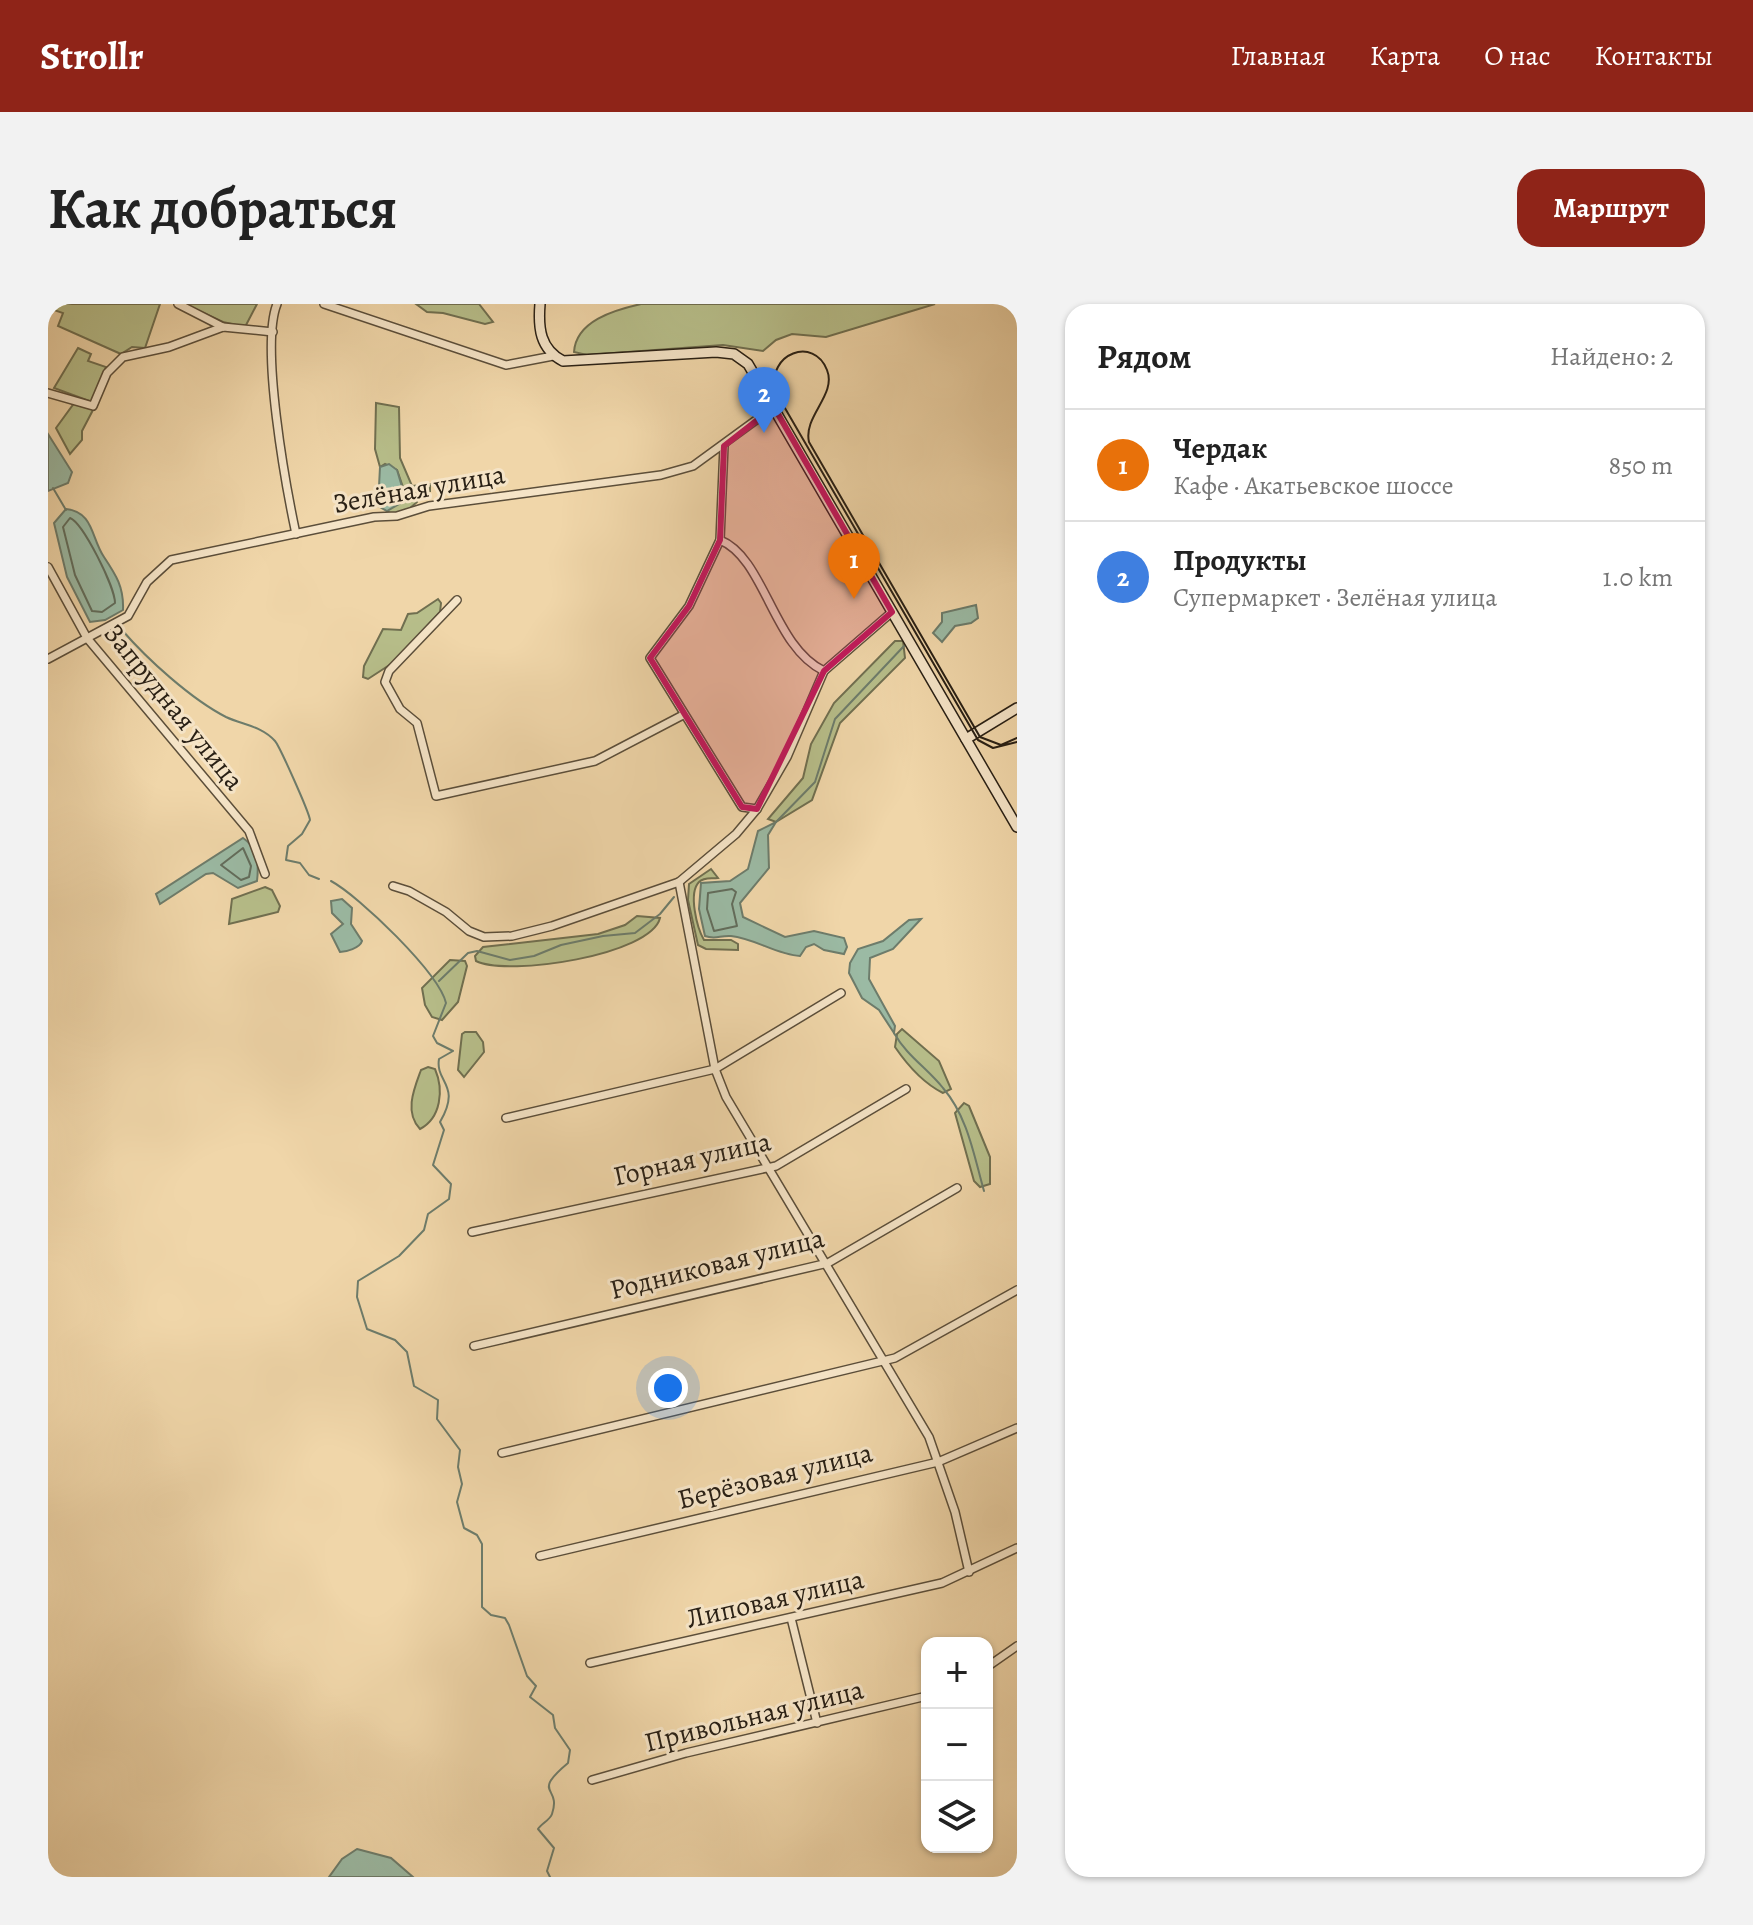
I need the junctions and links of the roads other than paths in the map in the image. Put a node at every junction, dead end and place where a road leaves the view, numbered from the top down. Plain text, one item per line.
1 (178, 304) edge
2 (277, 304) edge
3 (324, 304) edge
4 (540, 304) edge
5 (223, 327) junction
6 (273, 332) junction
7 (553, 356) junction
8 (48, 393) edge
9 (774, 407) junction
10 (724, 446) junction
11 (296, 534) junction
12 (720, 540) junction
13 (48, 567) edge
14 (457, 600) dead end
15 (892, 612) junction
16 (87, 638) junction
17 (48, 659) edge
18 (824, 671) junction
19 (1017, 708) edge
20 (683, 715) junction
21 (966, 739) junction
22 (757, 809) junction
23 (1017, 827) edge
24 (265, 874) dead end
25 (679, 882) junction
26 (393, 886) dead end
27 (841, 993) dead end
28 (715, 1069) junction
29 (906, 1089) dead end
30 (506, 1118) dead end
31 (767, 1168) junction
32 (957, 1188) dead end
33 (472, 1232) dead end
34 (828, 1263) junction
35 (1017, 1290) edge
36 (474, 1346) dead end
37 (885, 1360) junction
38 (1017, 1428) edge
39 (502, 1453) dead end
40 (938, 1462) junction
41 (1017, 1548) edge
42 (540, 1556) dead end
43 (969, 1572) junction
44 (791, 1618) junction
45 (1017, 1646) edge
46 (590, 1663) dead end
47 (993, 1663) edge
48 (921, 1697) edge
49 (817, 1723) junction
50 (592, 1780) dead end

1 - 5 street
2 - 6 street
3 - 7 street
4 - 7 main road
5 - 6 street
5 - 8 street
6 - 11 street
7 - 9 main road
9 - 10 street, Зелёная улица
9 - 15 main road
10 - 11 street, Зелёная улица
10 - 12 street
11 - 16 street, Зелёная улица
12 - 18 street
12 - 20 street
13 - 16 street, Запрудная улица
14 - 20 street
15 - 18 street
15 - 21 main road
16 - 17 street, Зелёная улица
16 - 24 street, Запрудная улица
18 - 22 street
19 - 21 main road
20 - 22 street
21 - 23 main road
22 - 25 street
25 - 26 street
25 - 28 street
27 - 28 street
28 - 30 street
28 - 31 street
29 - 31 street, Горная улица
31 - 33 street, Горная улица
31 - 34 street
32 - 34 street, Родниковая улица
34 - 36 street, Родниковая улица
34 - 37 street
35 - 37 street
37 - 39 street
37 - 40 street
38 - 40 street, Берёзовая улица
40 - 42 street, Берёзовая улица
40 - 43 street
41 - 43 street, Липовая улица
43 - 44 street, Липовая улица
44 - 46 street, Липовая улица
44 - 49 street
45 - 47 street
48 - 49 street, Привольная улица
49 - 50 street, Привольная улица

